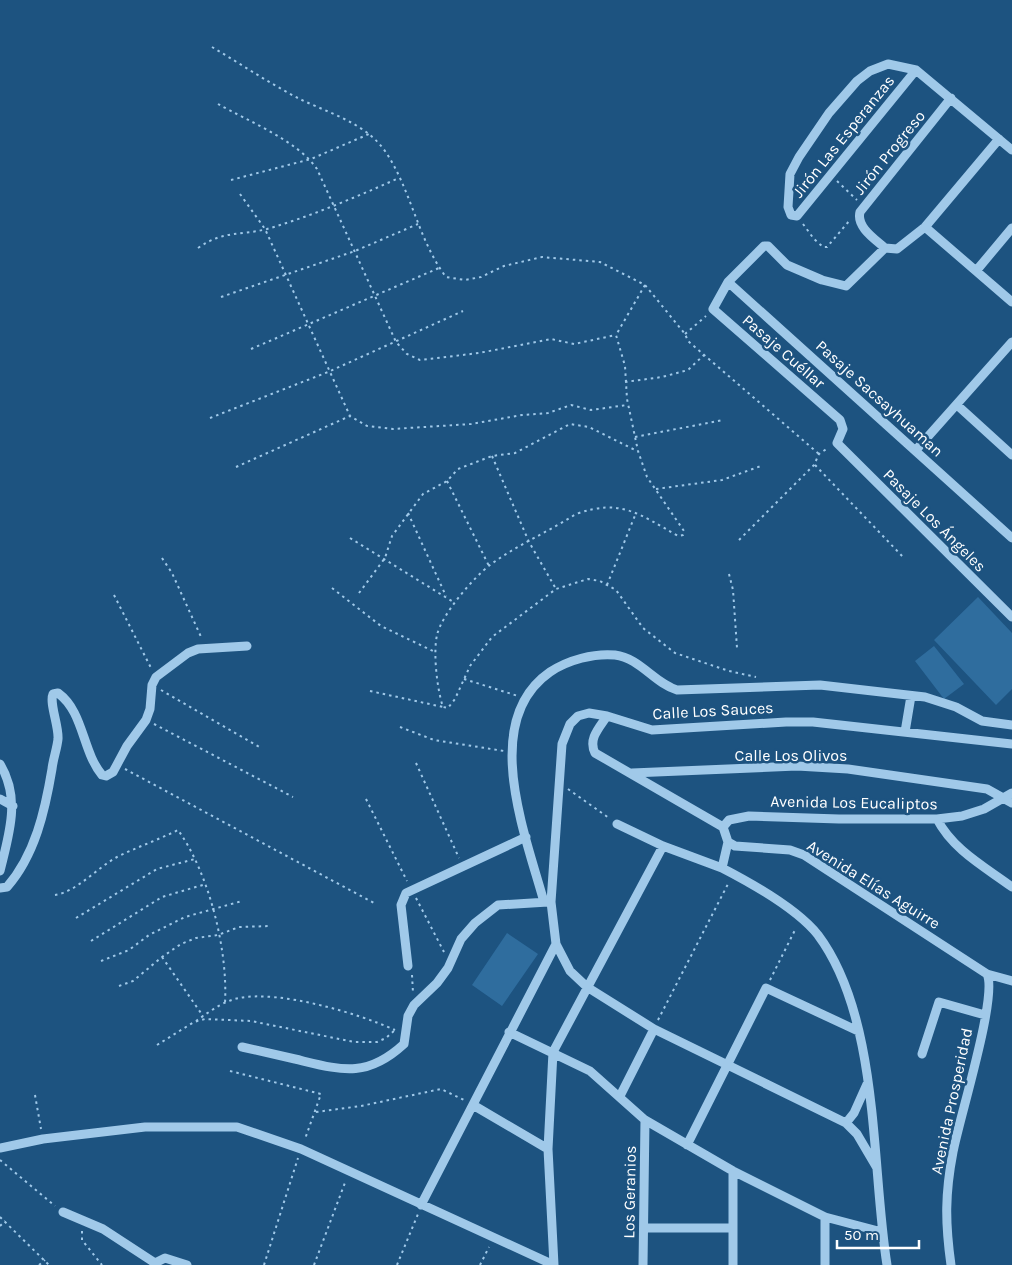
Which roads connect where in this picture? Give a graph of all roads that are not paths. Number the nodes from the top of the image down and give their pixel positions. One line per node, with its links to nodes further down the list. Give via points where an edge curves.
1 (916, 70): 1 (street, Jirón Las Esperanzas, via 888,64 870,71 829,113 790,174 788,207 794,216); 2 (street)
2 (951, 98): 3 (street); 7 (street, Jirón Progreso, via 858,218)
3 (999, 139): 4 (street); 5 (street)
4 (1012, 150)
5 (925, 227): 7 (street, via 897,249); 8 (street)
6 (1012, 228): 8 (street)
7 (885, 248): 9 (street, via 846,286 787,265 768,246 764,246)
8 (976, 271): 10 (street)
9 (728, 282): 13 (street, Pasaje Cuéllar, via 713,309 840,420 843,429); 14 (street, Pasaje Sacsayhuaman)
10 (1012, 302)
11 (1012, 342): 12 (street)
12 (956, 405): 14 (street); 15 (street)
13 (837, 443): 17 (street, Pasaje Los Ángeles)
14 (916, 450): 16 (street, Pasaje Sacsayhuaman)
15 (1012, 455)
16 (1012, 538)
17 (1012, 617)
18 (247, 646): 38 (street, via 206,648 188,654 154,681 146,720 126,746 113,772 106,776 90,760 71,706 58,693 53,694 58,738 42,816 28,856 15,877 6,887)
19 (911, 696): 21 (street, via 926,697 956,707 982,721); 22 (street); 32 (street, via 820,685 677,690 666,687 632,659 616,655 598,655 559,666 538,680 525,698 514,730 513,775 517,807)
20 (607, 716): 22 (street, Calle Los Sauces, via 652,730 786,722); 25 (street, via 593,738 592,746 601,758); 39 (street, Calle Los Sauces, via 578,716 570,724 562,744)
21 (1012, 725)
22 (905, 732): 23 (street, Calle Los Sauces)
23 (1012, 744)
24 (0, 764): 28 (street)
25 (632, 773): 26 (street, Calle Los Olivos, via 797,766 848,769 987,789); 31 (street)
26 (1010, 798): 29 (street, Avenida Los Eucaliptos, via 962,816)
27 (0, 799): 28 (street)
28 (13, 806): 36 (street)
29 (937, 819): 31 (street, Avenida Los Eucaliptos, via 749,816 729,820); 37 (street, via 956,845)
30 (617, 824): 34 (street)
31 (723, 827): 33 (street)
32 (526, 837): 39 (street); 41 (street, via 406,893 402,898)
33 (728, 842): 35 (street); 42 (street, Avenida Elías Aguirre, via 735,846 790,850 804,855)
34 (663, 846): 35 (street); 44 (street)
35 (722, 868): 47 (street, via 773,898 816,934 834,959 846,987)
36 (0, 871)
37 (1012, 887)
38 (0, 888)
39 (547, 902): 40 (street); 49 (street, via 498,905 475,923 461,939 437,983 414,1005 408,1016 404,1044 367,1066 340,1070)
40 (556, 944): 44 (street, via 570,971); 48 (street)
41 (408, 966)
42 (987, 974): 43 (street, Avenida Elías Aguirre); 45 (street, Avenida Prosperidad, via 990,986)
43 (1012, 981)
44 (587, 987): 46 (street); 50 (street)
45 (985, 1015): 51 (street, via 939,1002); 76 (street, Avenida Prosperidad, via 953,1150 946,1196 945,1224)
46 (654, 1029): 52 (street); 54 (street)
47 (858, 1031): 52 (street, via 766,988); 53 (street)
48 (509, 1032): 50 (street); 55 (street)
49 (242, 1047)
50 (554, 1052): 54 (street, via 590,1071); 60 (street)
51 (922, 1054)
52 (727, 1065): 57 (street); 58 (street)
53 (868, 1080): 57 (street, via 854,1114); 61 (street)
54 (620, 1096): 56 (street)
55 (472, 1105): 60 (street); 63 (street)
56 (645, 1120): 58 (street); 66 (street, Los Geranios)
57 (846, 1123): 61 (street)
58 (687, 1145): 62 (street)
59 (0, 1148): 63 (street, via 43,1139 145,1127 237,1127 301,1149)
60 (548, 1149): 71 (street)
61 (876, 1168): 68 (street)
62 (733, 1170): 65 (street); 67 (street)
63 (421, 1205): 71 (street)
64 (63, 1212): 69 (street, via 103,1229)
65 (825, 1217): 68 (street); 74 (street)
66 (644, 1228): 67 (street); 72 (street, Los Geranios)
67 (733, 1228): 73 (street)
68 (882, 1232): 75 (street)
69 (155, 1264): 70 (street, via 165,1258)
70 (187, 1265)
71 (554, 1265)
72 (643, 1265)
73 (733, 1265)
74 (825, 1265)
75 (888, 1265)
76 (951, 1265)

